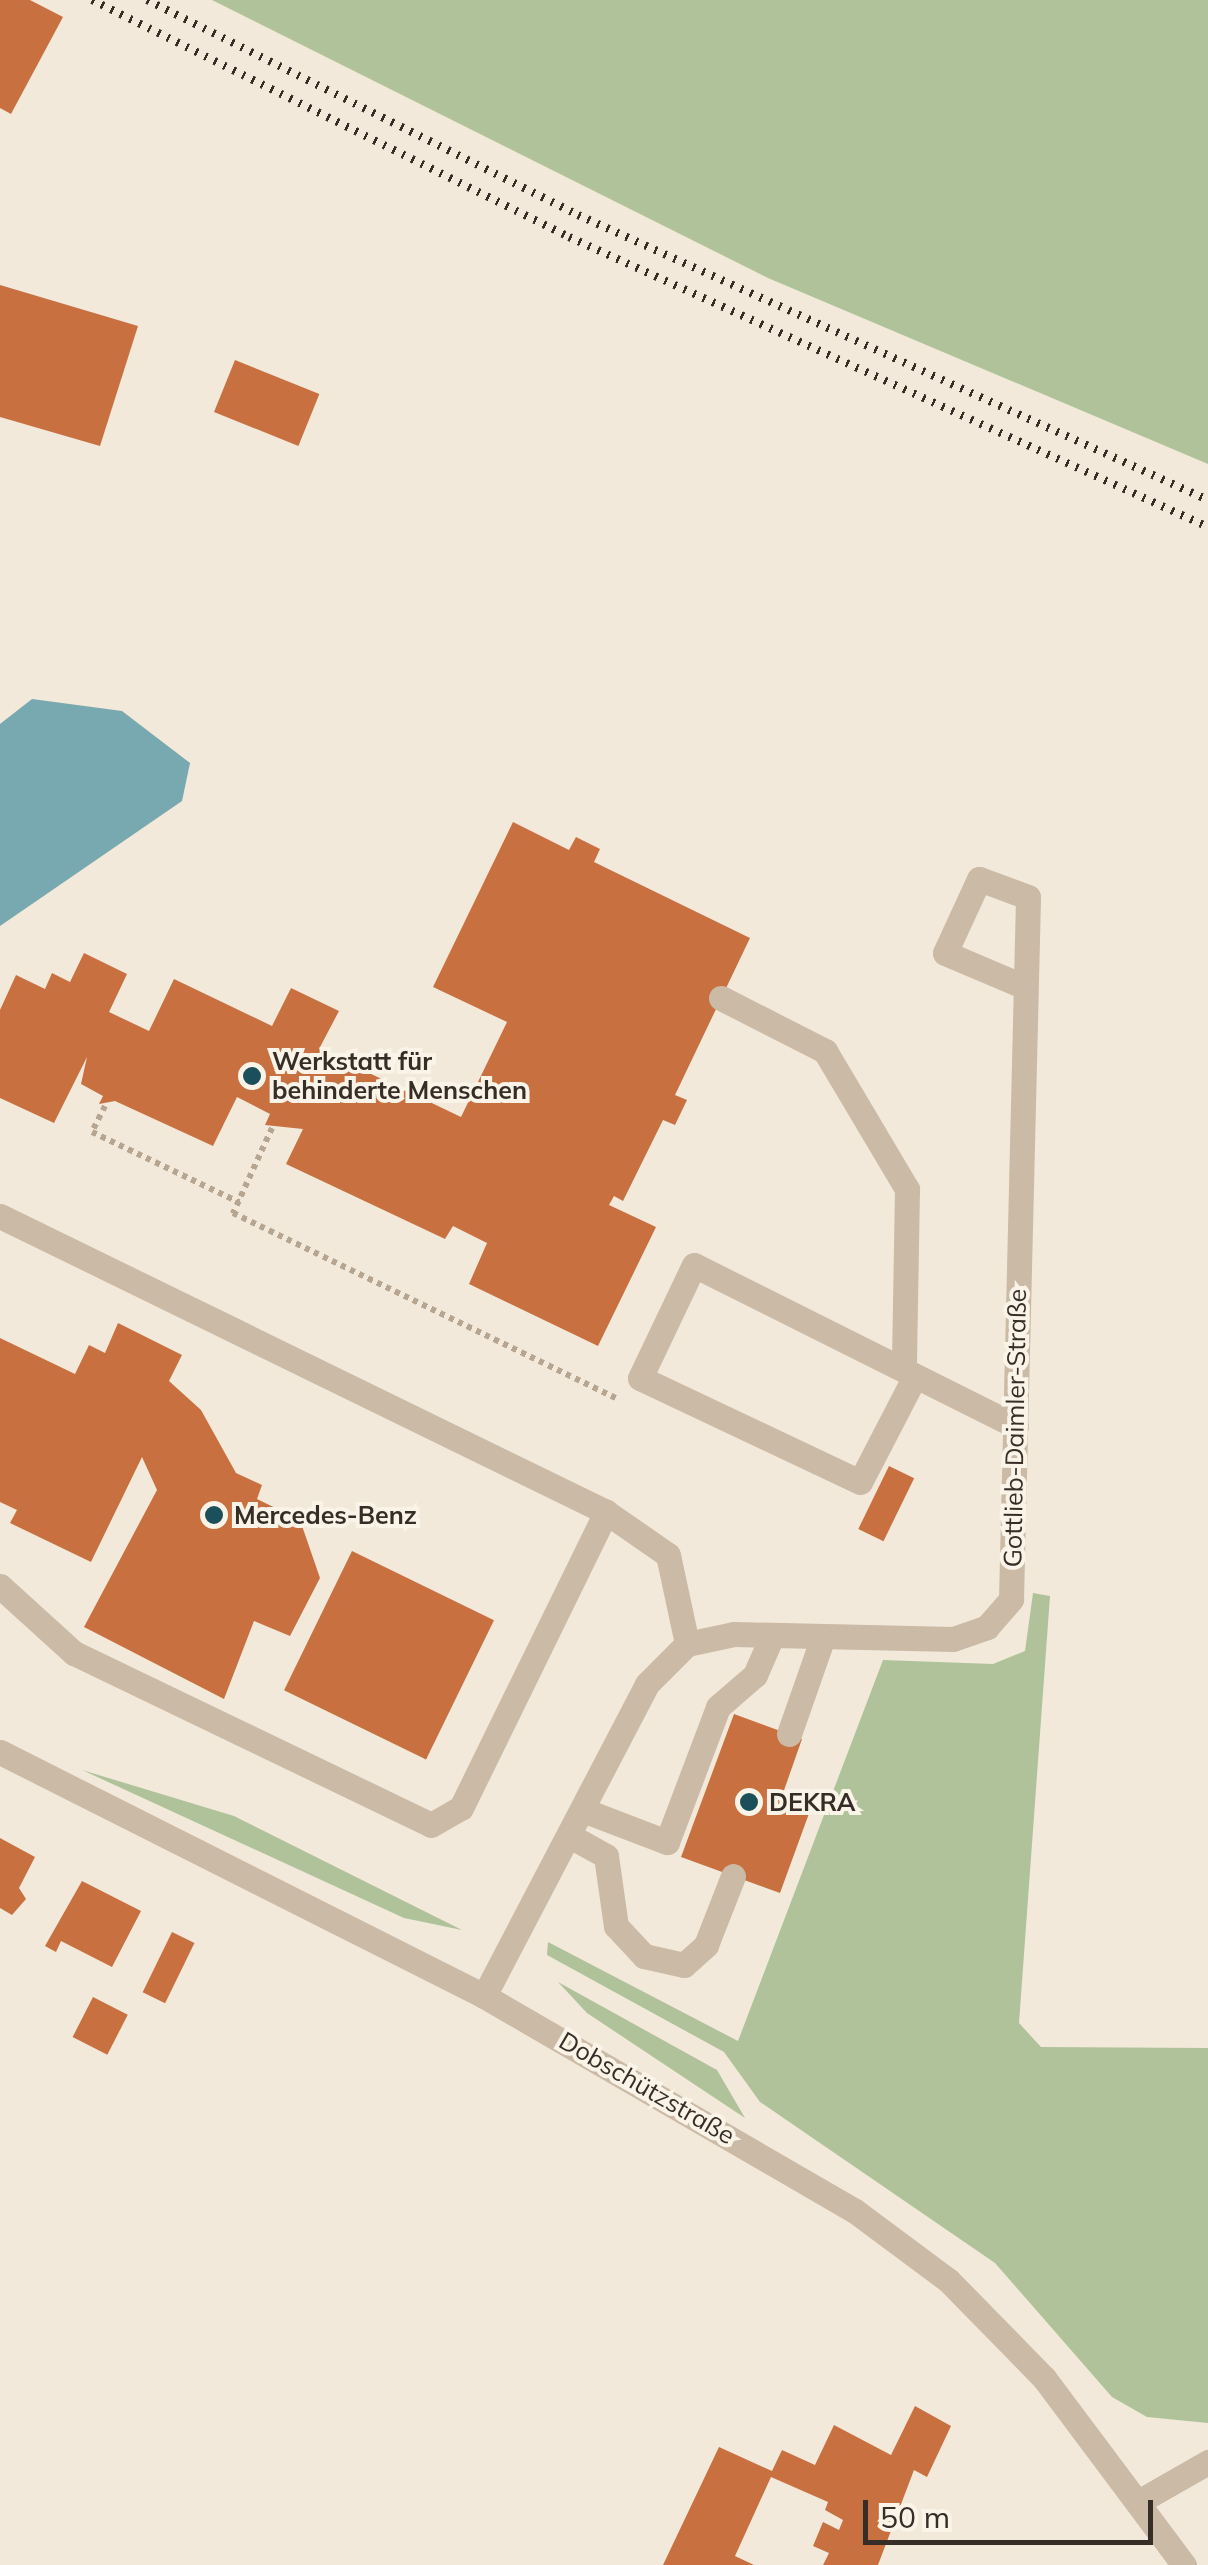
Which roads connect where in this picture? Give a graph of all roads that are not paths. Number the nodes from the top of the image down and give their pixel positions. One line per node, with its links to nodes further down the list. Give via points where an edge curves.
1 (1025, 988): 5 (street, Gottlieb-Daimler-Straße)
2 (721, 998): 4 (street, via 825,1051 907,1188)
3 (0, 1216): 6 (street)
4 (909, 1372): 4 (street, via 860,1482 640,1378 694,1264); 5 (street)
5 (1016, 1426): 9 (street, Gottlieb-Daimler-Straße, via 1011,1599 987,1627 954,1639)
6 (606, 1512): 7 (street, via 461,1808 432,1825 74,1653); 10 (street, via 668,1555)
7 (0, 1586)
8 (772, 1636): 9 (street, Gottlieb-Daimler-Straße); 10 (street, Gottlieb-Daimler-Straße); 13 (street, via 755,1675 718,1708 667,1842)
9 (823, 1637): 11 (street)
10 (687, 1644): 13 (street, via 647,1684)
11 (789, 1734)
12 (0, 1752): 16 (street, Dobschützstraße)
13 (583, 1810): 14 (street)
14 (570, 1836): 15 (street, via 606,1856 616,1926 644,1956 684,1964 706,1945); 16 (street)
15 (734, 1876)
16 (484, 1996): 18 (street, Dobschützstraße, via 904,2245 1044,2378)
17 (1208, 2462): 18 (street)
18 (1138, 2502): 19 (street, Dobschützstraße)
19 (1184, 2565)

